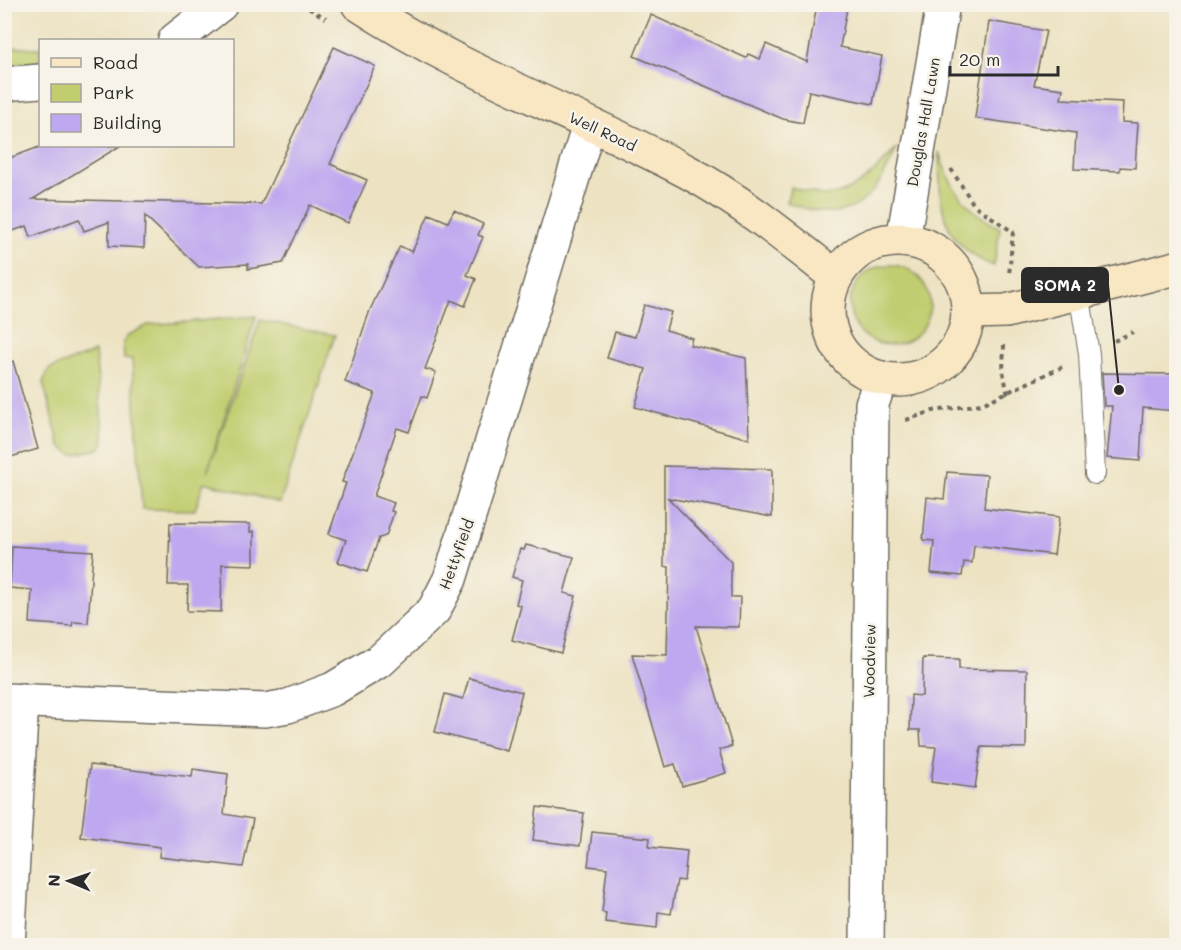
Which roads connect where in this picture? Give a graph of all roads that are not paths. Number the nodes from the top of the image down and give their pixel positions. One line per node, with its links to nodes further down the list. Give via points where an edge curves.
1 (221, 4): 4 (street)
2 (943, 4): 8 (street, Douglas Hall Lawn)
3 (345, 13): 7 (main road, Well Road, via 433,47)
4 (176, 39)
5 (39, 81): 6 (street)
6 (4, 84)
7 (590, 125): 10 (main road, Well Road, via 699,179 760,217); 15 (street, Hettyfield, via 450,579 434,610 414,631 381,660 333,689 276,708)
8 (903, 240): 10 (main road, via 882,241 864,249 848,261); 12 (main road, via 924,244 950,263 966,291)
9 (1176, 268): 11 (main road)
10 (836, 278): 13 (main road, via 829,297 834,339 862,370)
11 (1079, 292): 12 (main road, via 1006,311); 14 (lane, via 1089,354)
12 (968, 312): 13 (main road, via 955,351 940,366 922,376 902,380)
13 (881, 378): 17 (street, Woodview, via 872,404)
14 (1095, 474)
15 (13, 700): 16 (street)
16 (8, 945)
17 (867, 945)

